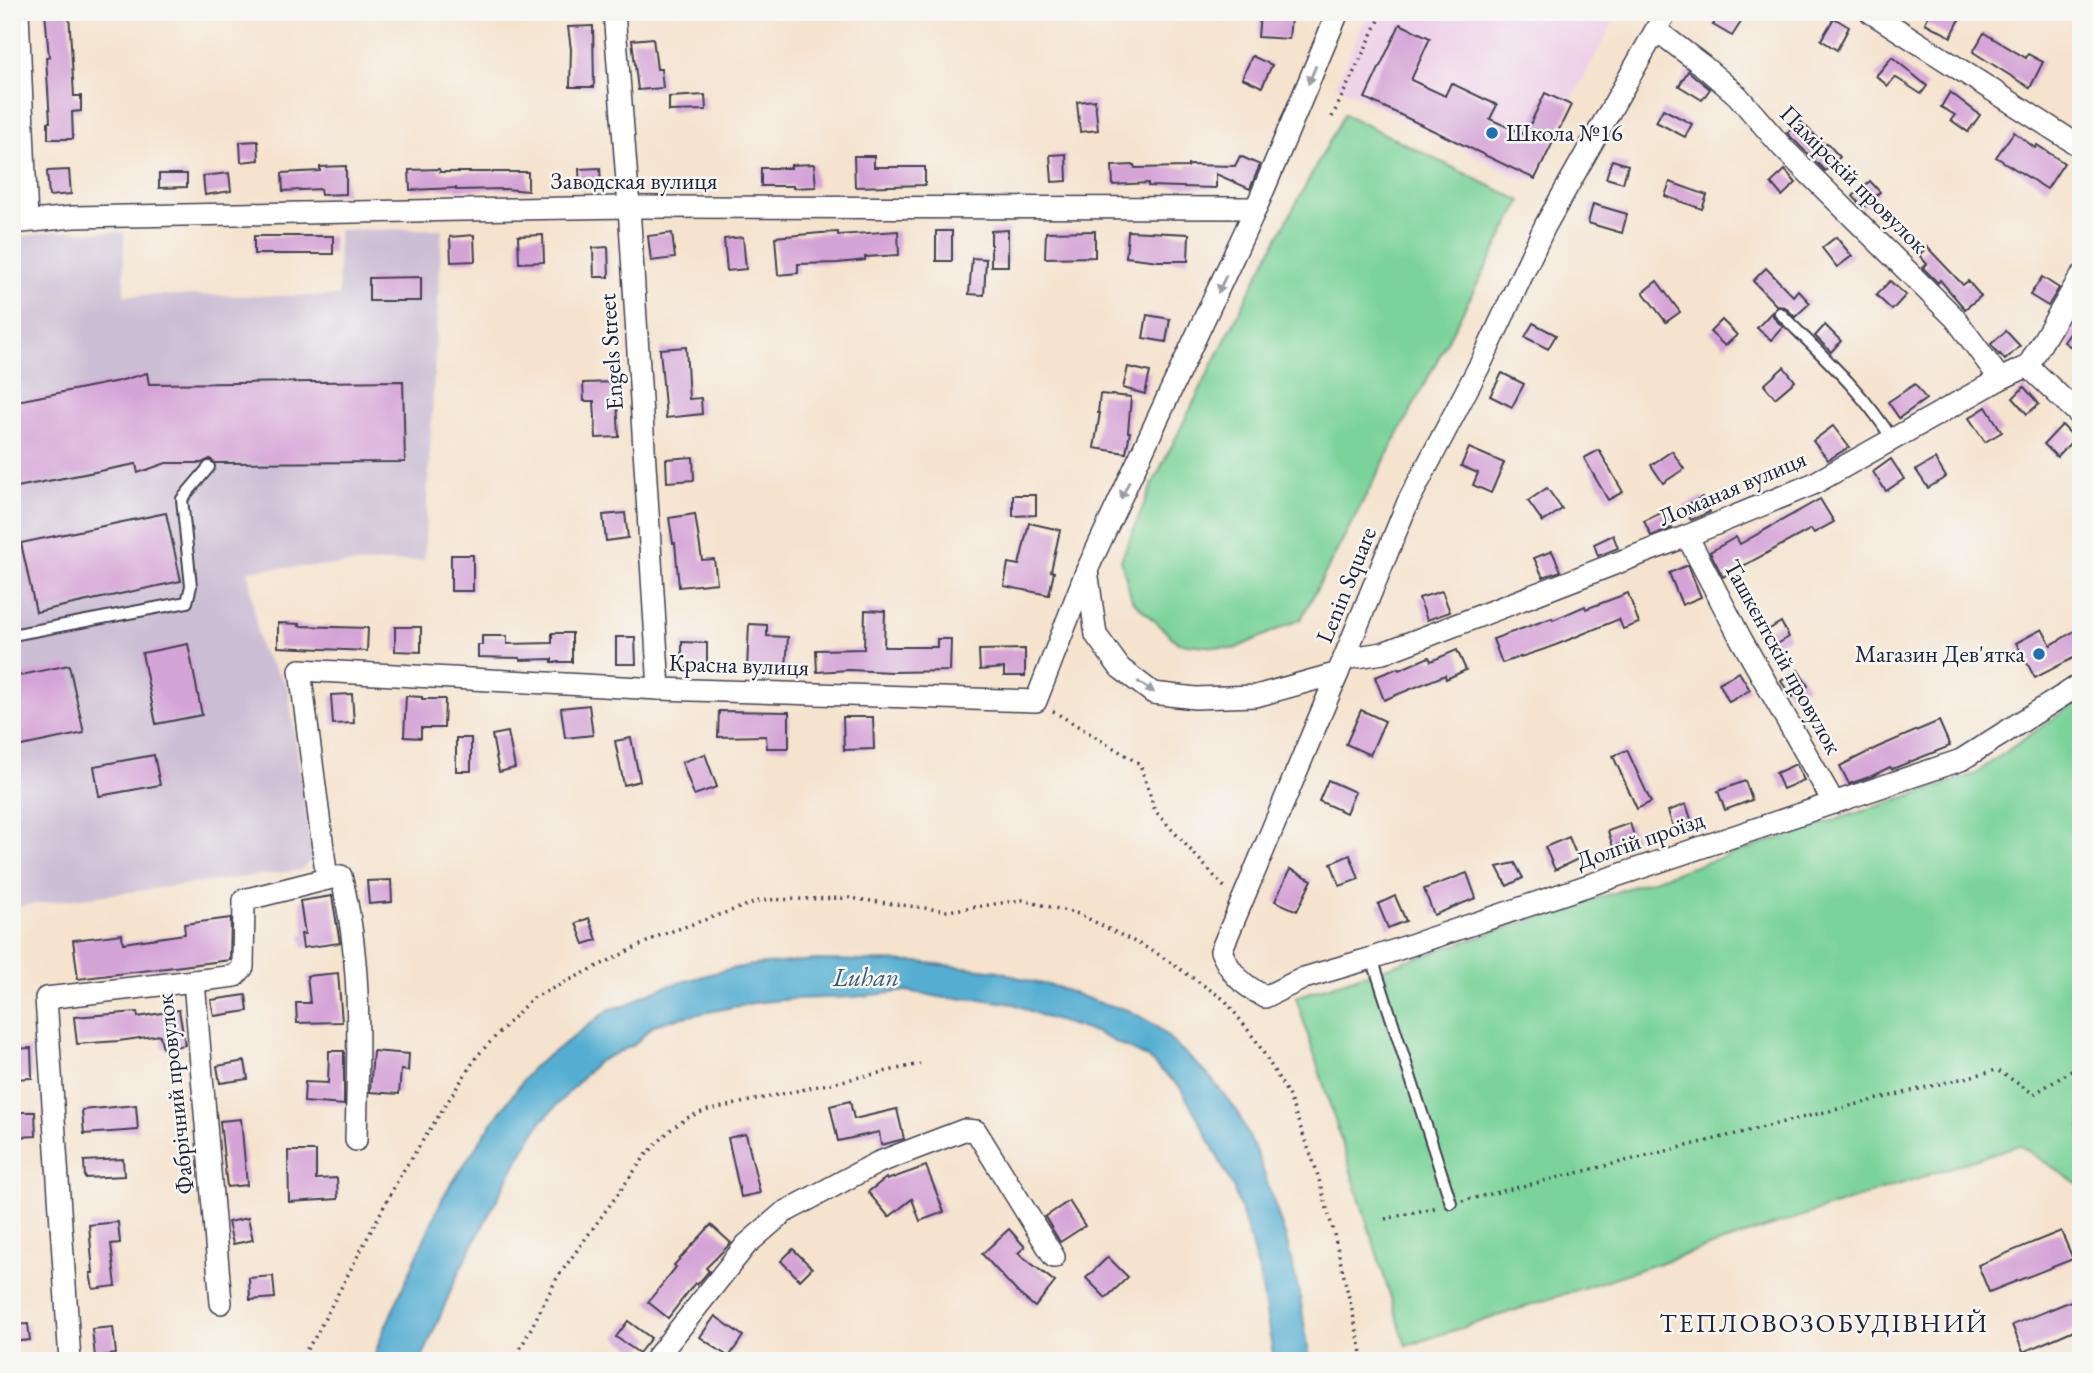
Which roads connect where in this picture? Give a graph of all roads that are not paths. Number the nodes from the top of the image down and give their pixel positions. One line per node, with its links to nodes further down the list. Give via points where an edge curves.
1 (18, 12): 9 (street)
2 (614, 12): 7 (street, Engels Street)
3 (1338, 12): 8 (street, one-way to 8)
4 (1870, 12): 6 (street)
5 (1661, 21): 13 (street, Памірскій провулок, via 1955,318); 20 (street, Lenin Square, via 1545,226 1482,361 1408,502)
6 (2081, 147)
7 (629, 207): 8 (street, Заводская вулиця); 9 (street, Заводская вулиця, via 87,216); 22 (street, Engels Street)
8 (1256, 208): 18 (street, one-way to 18)
9 (20, 222)
10 (2081, 276): 12 (street)
11 (1780, 313): 15 (lane, via 1858,393)
12 (2028, 366): 13 (street, Ломаная вулиця); 14 (street)
13 (2000, 379): 15 (street, Ломаная вулиця)
14 (2081, 416)
15 (1892, 439): 17 (street, Ломаная вулиця, via 1813,484)
16 (209, 467): 19 (lane, via 182,499 191,586 187,602)
17 (1687, 536): 20 (street, Ломаная вулиця); 23 (street, Ташкєнтскій провулок)
18 (1087, 570): 20 (street, Lenin Square, one-way to 20, via 1096,635 1119,668 1153,693 1195,698 1256,695); 22 (street, Красна вулиця, via 1036,701)
19 (12, 635)
20 (1341, 666): 25 (street, Долгій проїзд, via 1221,951 1242,984 1265,997 1304,978)
21 (2081, 684): 23 (street, Долгій проїзд, via 1961,760)
22 (659, 689): 24 (street, Красна вулиця, via 300,670)
23 (1833, 803): 25 (street, Долгій проїзд)
24 (327, 878): 26 (street, via 244,900 243,967 234,976); 27 (street, via 341,876 357,976)
25 (1372, 958): 28 (lane)
26 (194, 981): 30 (street, Фабрічний провулок); 31 (street, Фабрічний провулок, via 46,998)
27 (356, 1140)
28 (1451, 1203)
29 (1055, 1257): 32 (street, via 976,1131 964,1130 877,1163 783,1213 746,1245)
30 (221, 1303)
31 (70, 1361)
32 (654, 1361)

